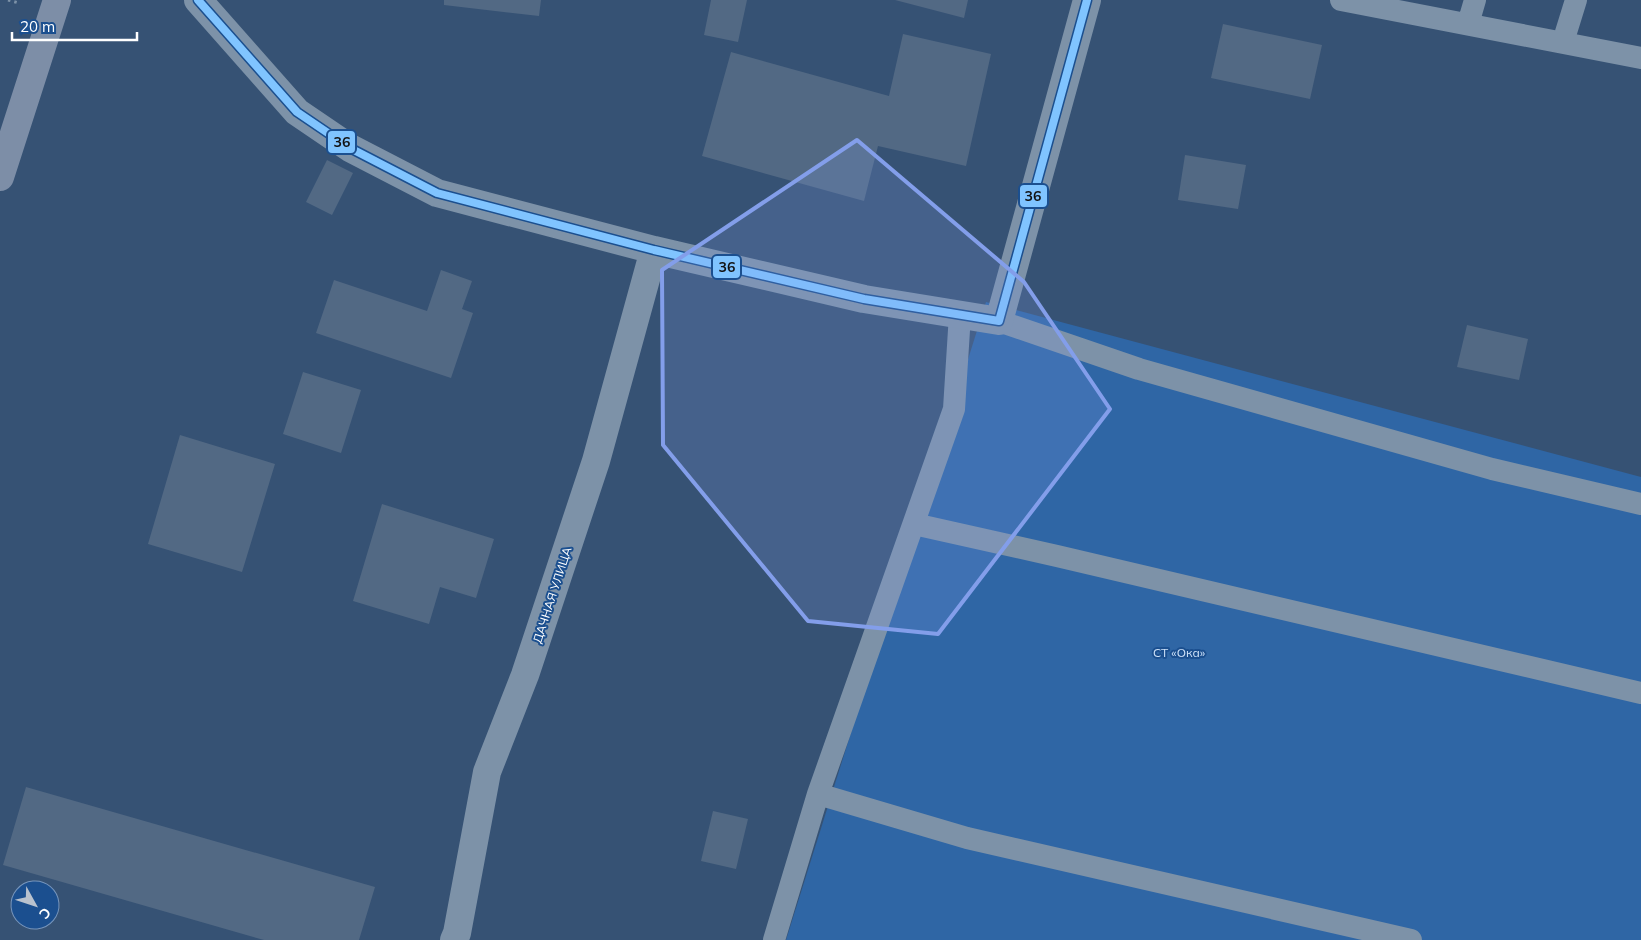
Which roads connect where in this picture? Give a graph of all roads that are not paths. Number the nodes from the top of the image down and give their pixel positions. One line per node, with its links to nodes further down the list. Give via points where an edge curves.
1 (57, 0): 10 (main road)
2 (198, 0): 11 (street, via 297,112 350,148 437,192)
3 (1087, 0): 13 (street)
4 (1341, 0): 7 (lane)
5 (1475, 0): 7 (lane)
6 (1576, 0): 8 (lane)
7 (1468, 24): 8 (lane)
8 (1563, 42): 9 (lane)
9 (1641, 58)
10 (0, 177)
11 (654, 250): 12 (street, via 864,299); 18 (street, ДАЧНАЯ УЛИЦА, via 596,461 525,675 487,772)
12 (960, 314): 13 (street); 15 (lane, via 954,409)
13 (999, 320): 14 (lane, via 1158,375 1492,469)
14 (1641, 504)
15 (914, 524): 16 (lane); 17 (lane)
16 (1641, 693)
17 (818, 794): 19 (lane); 20 (lane, via 967,838)
18 (454, 940)
19 (774, 940)
20 (1412, 940)

